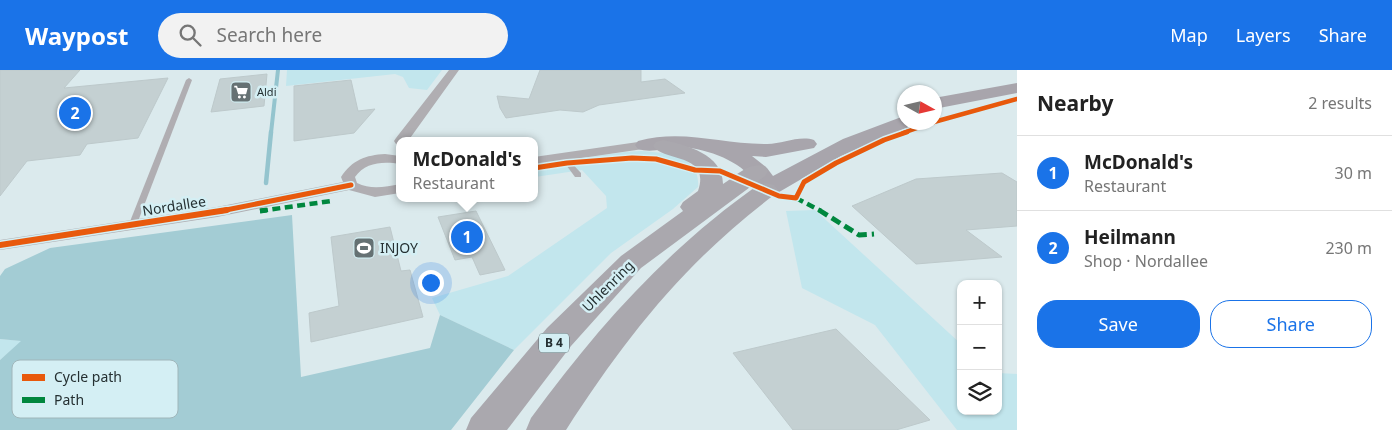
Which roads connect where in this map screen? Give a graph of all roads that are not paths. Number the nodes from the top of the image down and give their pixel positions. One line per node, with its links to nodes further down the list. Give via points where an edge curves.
1 (454, 70): 9 (street)
2 (189, 80): 20 (lane)
3 (1017, 88): 4 (main road)
4 (956, 100): 5 (main road); 6 (main road)
5 (942, 103)
6 (942, 107)
7 (897, 111): 10 (main road, B 4)
8 (897, 125): 17 (main road, B 4, via 796,171)
9 (404, 137)
10 (807, 144): 11 (main road, via 766,151); 17 (main road, B 4)
11 (708, 145): 12 (main road, via 679,141); 17 (main road, via 736,156)
12 (654, 146): 13 (street); 17 (main road, via 704,154); 22 (highway, via 690,156 706,165 712,185 708,194 662,230)
13 (563, 157): 15 (street); 16 (lane)
14 (395, 159): 18 (street, via 369,161 355,168 348,177)
15 (538, 160)
16 (578, 175)
17 (762, 181): 22 (highway, Uhlenring / B 4, via 694,215); 24 (highway, B 4, via 649,294 613,336)
18 (351, 185): 19 (street, via 372,192); 20 (street, Nordallee, via 216,212)
19 (396, 189)
20 (133, 224): 21 (street, Nordallee)
21 (2, 246)
22 (631, 262): 23 (highway, Uhlenring / B 4, via 559,337)
23 (486, 430)
24 (545, 430)

